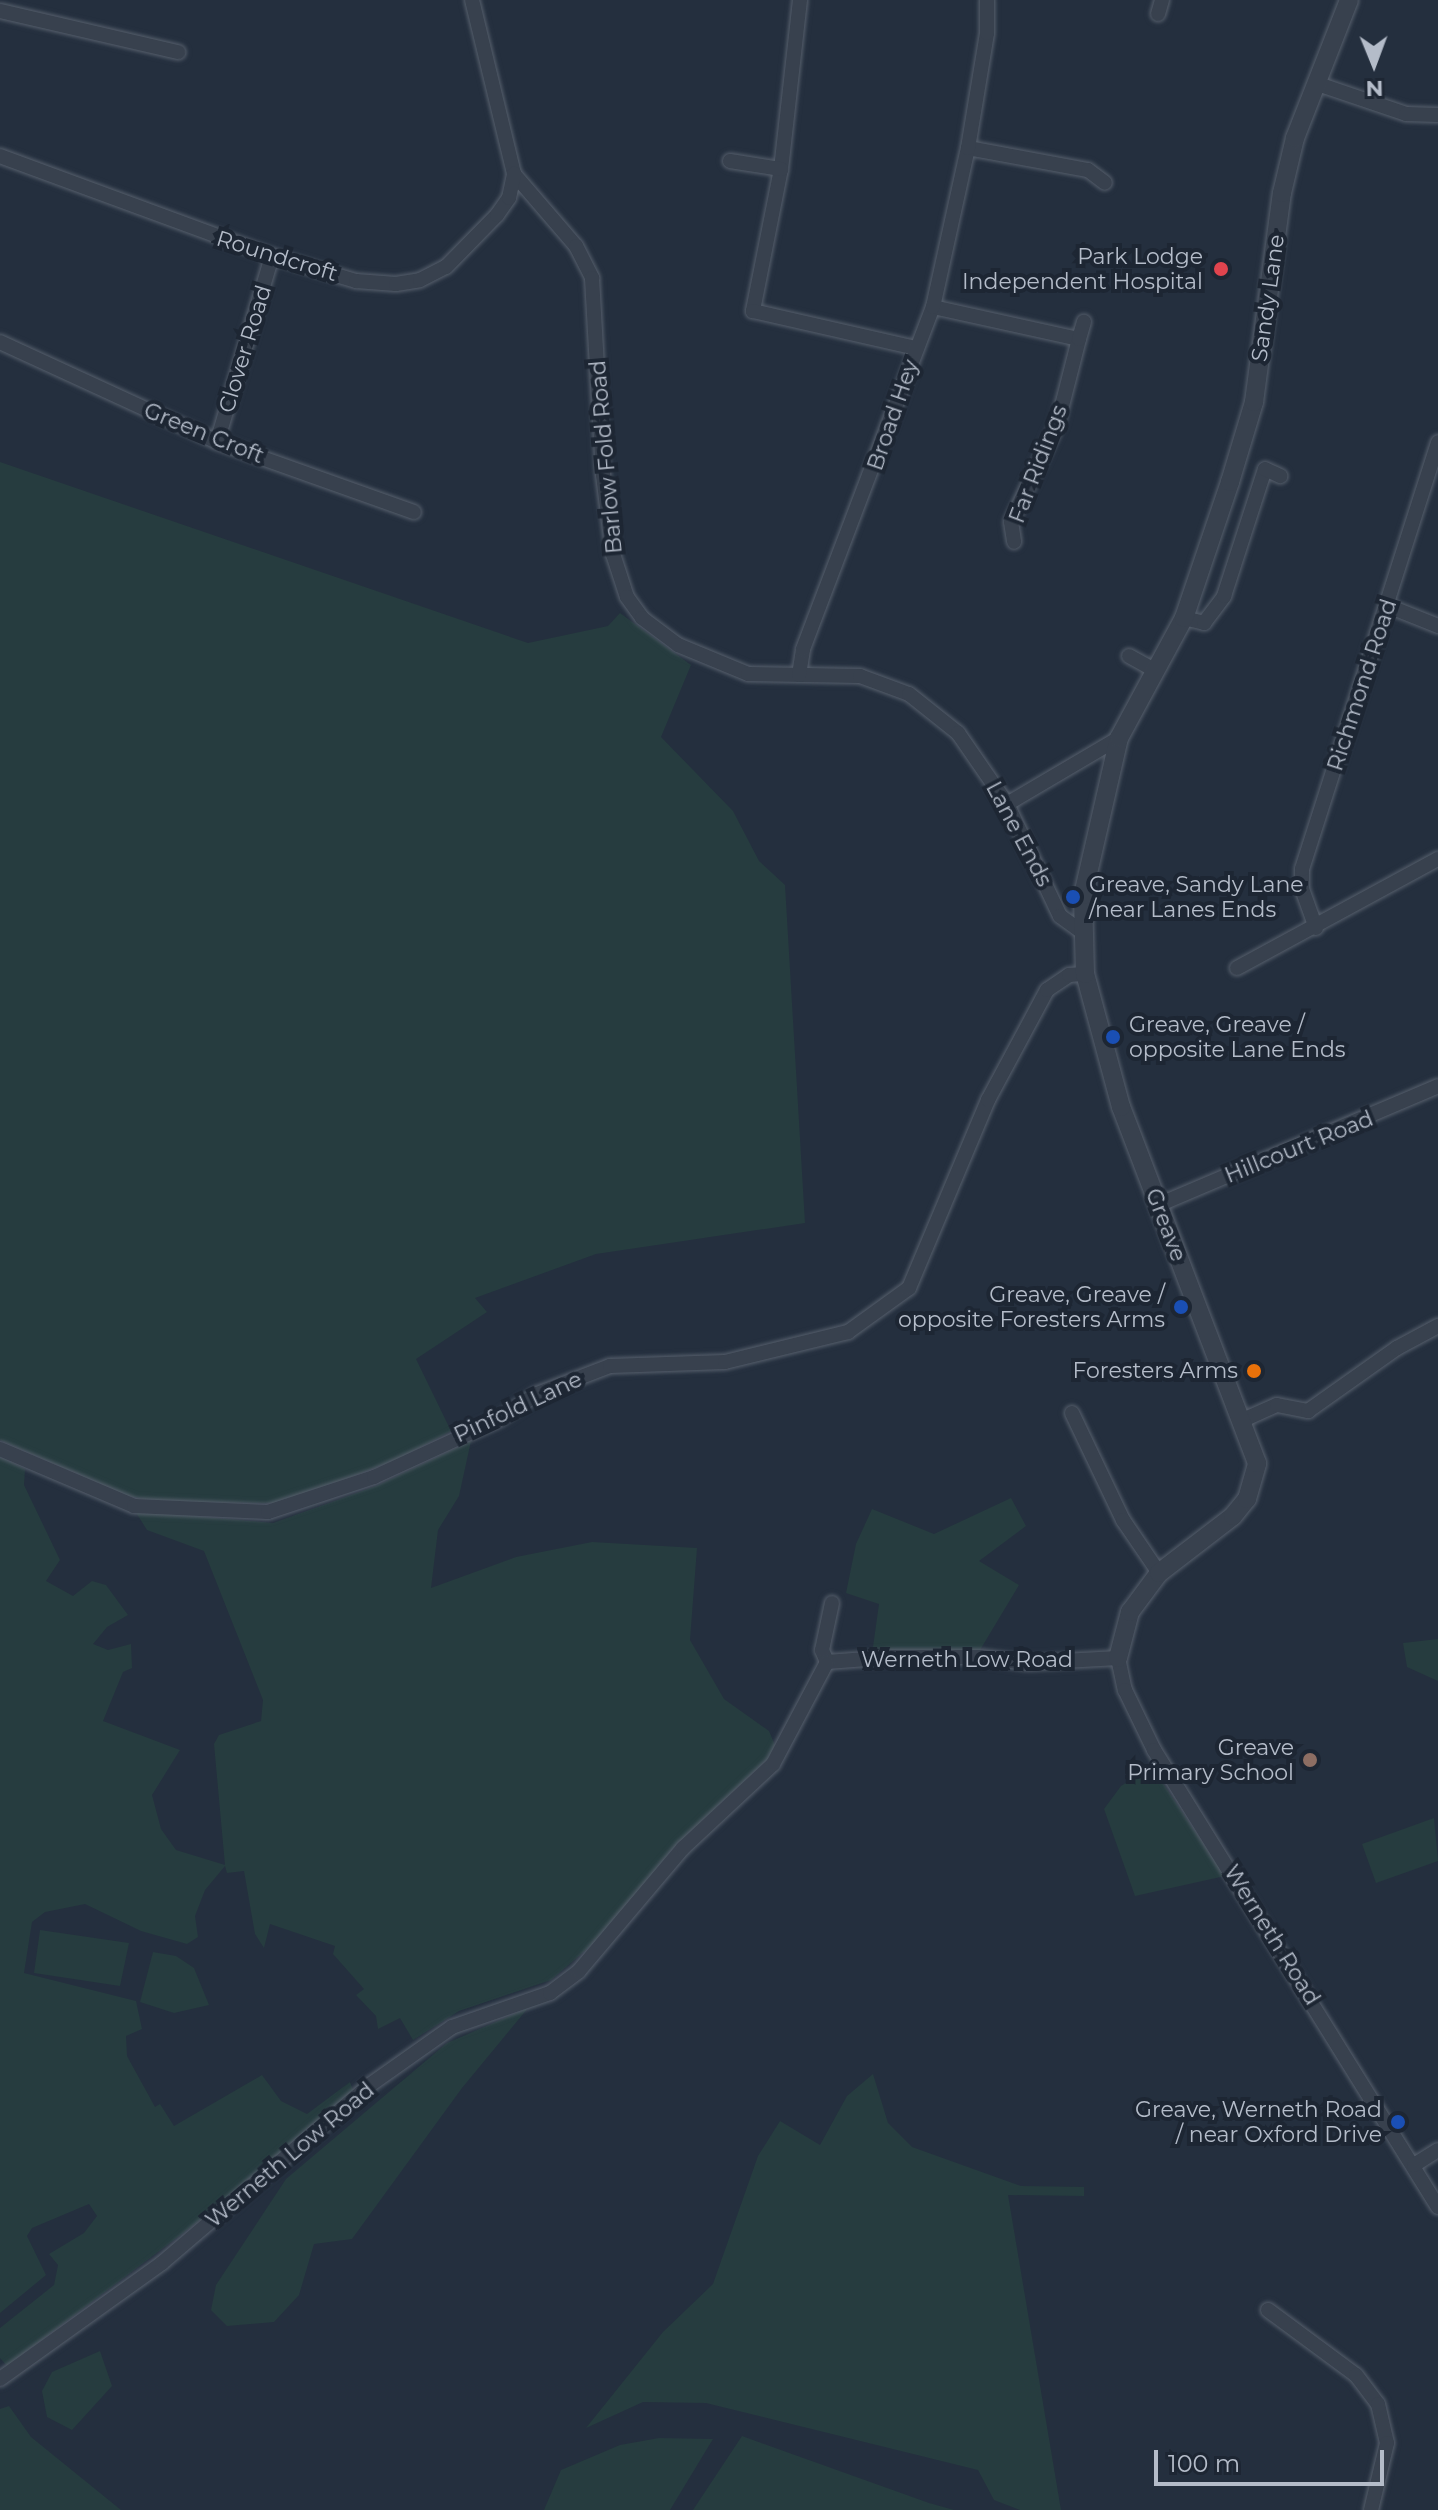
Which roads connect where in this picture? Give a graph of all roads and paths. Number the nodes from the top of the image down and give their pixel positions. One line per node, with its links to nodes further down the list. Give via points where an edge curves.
1 (472, 0): 13 (street)
2 (800, 0): 12 (street)
3 (987, 0): 9 (street, Broad Hey)
4 (1349, 0): 7 (street, Sandy Lane)
5 (0, 11): 6 (street)
6 (178, 52)
7 (1315, 83): 8 (street, via 1406,114); 26 (street, Sandy Lane, via 1282,193 1254,402)
8 (1438, 115)
9 (968, 148): 14 (street, via 1088,170); 16 (street, Broad Hey)
10 (0, 156): 15 (street, Roundcroft)
11 (730, 161): 12 (street)
12 (781, 169): 20 (street, via 753,311)
13 (514, 174): 15 (street, Roundcroft, via 509,198 480,235 446,267 420,280 356,281); 33 (street, Barlow Fold Road, via 576,246 592,278 598,324 597,397 613,554 627,597 642,618 678,645 712,661 748,674)
14 (1105, 183)
15 (272, 256): 21 (street, Clover Road)
16 (933, 307): 18 (street); 20 (street, Broad Hey)
17 (1084, 322): 18 (street, Far Ridings)
18 (1079, 339): 25 (street, Far Ridings, via 1057,425 1011,522)
19 (0, 342): 21 (street, Green Croft)
20 (916, 348): 33 (street, Broad Hey, via 803,649)
21 (217, 442): 24 (street, Green Croft)
22 (1438, 442): 28 (street, Richmond Road)
23 (1280, 476): 27 (street, via 1265,469 1224,596)
24 (414, 512)
25 (1014, 542)
26 (1191, 599): 27 (street); 29 (street, Sandy Lane)
27 (1215, 606): 29 (street, via 1204,623)
28 (1388, 606): 30 (street); 38 (street, Richmond Road, via 1302,869 1302,889)
29 (1184, 618): 32 (street, Sandy Lane)
30 (1438, 626)
31 (1129, 656): 32 (street)
32 (1154, 670): 35 (street, Sandy Lane)
33 (799, 675): 34 (street, Barlow Fold Road, via 860,676 909,694)
34 (958, 733): 36 (street, Lane Ends)
35 (1119, 738): 36 (street); 39 (street, Sandy Lane, via 1087,869)
36 (1007, 804): 39 (street, Lane Ends, via 1060,916)
37 (1438, 859): 38 (street)
38 (1316, 928): 40 (street)
39 (1081, 931): 41 (street, Sandy Lane)
40 (1237, 968)
41 (1085, 974): 43 (street, Greave, via 1121,1107); 47 (street, Pinfold Lane, via 1069,975 1047,990 988,1100 909,1288 848,1332 725,1362 610,1366 537,1394 498,1420 374,1477 268,1512 134,1506)
42 (1438, 1086): 43 (street, Hillcourt Road)
43 (1158, 1205): 46 (street, Greave)
44 (1438, 1326): 46 (street, via 1397,1348 1308,1411 1277,1405)
45 (1072, 1413): 48 (street, via 1123,1520)
46 (1243, 1420): 48 (street, Greave, via 1257,1463 1247,1499 1212,1537)
47 (0, 1449)
48 (1159, 1573): 50 (street, Greave, via 1130,1612)
49 (832, 1603): 51 (street, via 822,1650)
50 (1118, 1658): 51 (street, Werneth Low Road, via 1028,1663 893,1657); 53 (street, Werneth Road, via 1125,1690 1154,1750)
51 (827, 1662): 56 (street, Werneth Low Road, via 780,1756 683,1848 579,1971 550,1993 452,2027 367,2087 162,2263)
52 (1438, 2150): 53 (street)
53 (1414, 2165): 54 (street, Werneth Road)
54 (1438, 2207)
55 (1268, 2310): 57 (street, via 1356,2375 1378,2404 1387,2443)
56 (0, 2379)
57 (1371, 2510)

